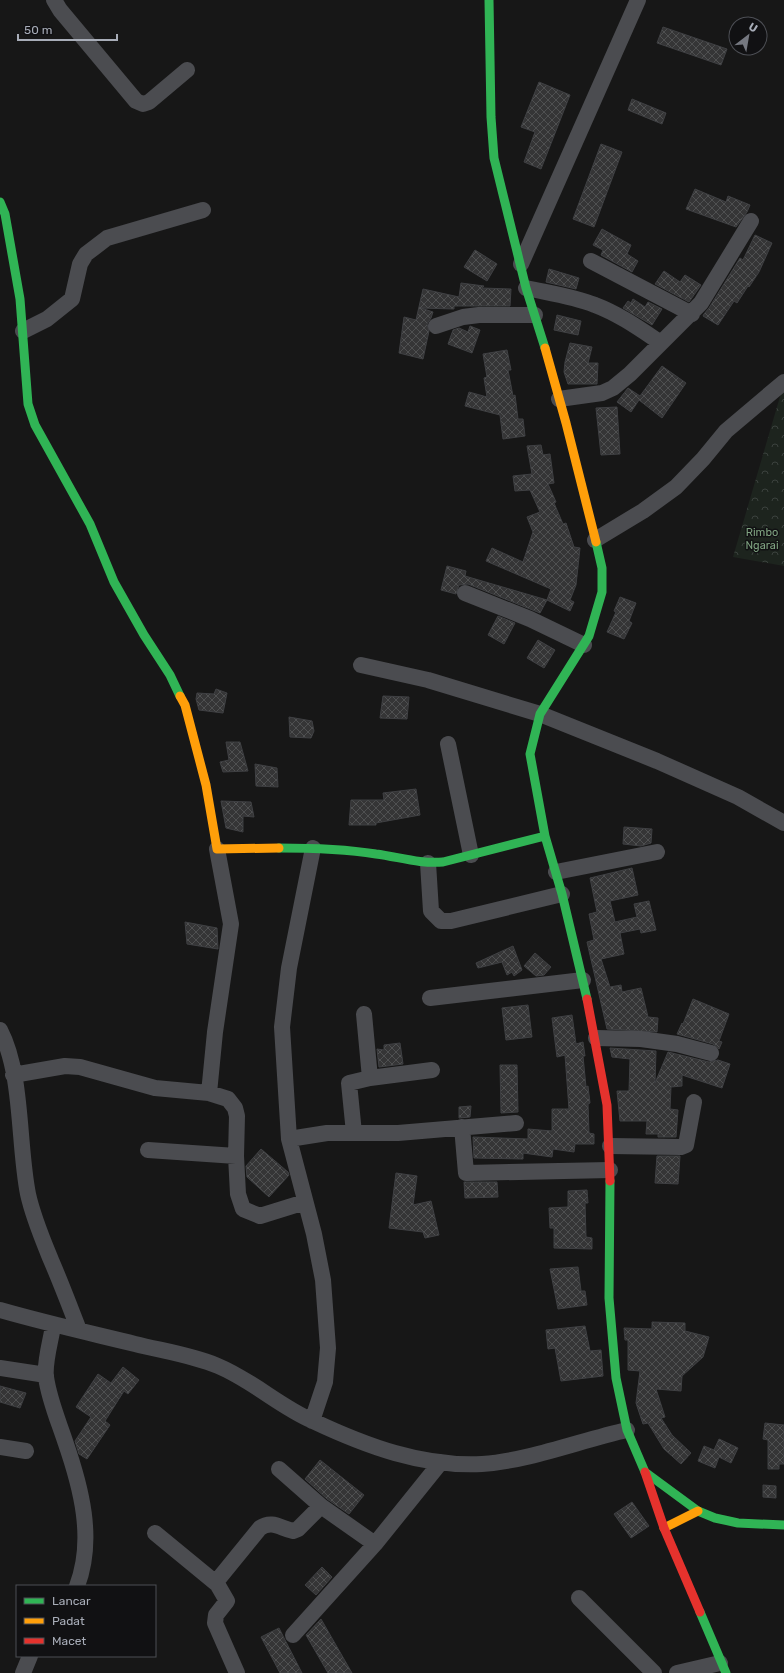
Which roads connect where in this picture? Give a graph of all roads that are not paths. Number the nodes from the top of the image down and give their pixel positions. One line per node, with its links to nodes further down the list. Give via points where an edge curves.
1 (54, 0): 4 (street, via 136,101 143,104 149,102)
2 (489, 0): 9 (street, via 490,102 494,158)
3 (638, 0): 9 (street)
4 (187, 70)
5 (0, 202): 14 (street, via 14,257)
6 (203, 210): 14 (street, via 107,238 86,254 80,264 72,299 47,319)
7 (751, 221): 11 (street, via 709,292)
8 (591, 261): 11 (street)
9 (521, 264): 10 (street)
10 (526, 288): 12 (street); 15 (street, via 567,296 595,305 634,324)
11 (692, 314): 15 (street)
12 (535, 315): 13 (street, via 479,315 462,317); 17 (street)
13 (436, 326)
14 (23, 330): 27 (street, via 28,404 36,426 90,524 114,582 170,675 185,705 206,785)
15 (661, 343): 17 (street, via 613,388 592,395)
16 (784, 382): 18 (street, via 726,430 699,464 676,487)
17 (559, 399): 18 (street)
18 (596, 540): 20 (street, via 602,568 602,592 596,616)
19 (465, 593): 20 (street, via 530,619)
20 (584, 645): 22 (street)
21 (361, 665): 22 (street, via 428,680)
22 (540, 714): 24 (street, via 738,797); 25 (street, via 530,754)
23 (448, 744): 29 (street)
24 (784, 823)
25 (545, 836): 29 (street); 31 (street)
26 (313, 848): 27 (street); 30 (street, via 378,854); 47 (street, via 289,968 282,1027)
27 (217, 849): 42 (street, via 231,924 214,1032)
28 (657, 852): 31 (street)
29 (472, 855): 30 (street)
30 (428, 863): 32 (street, via 431,911 441,921 451,921)
31 (556, 872): 32 (street)
32 (562, 894): 33 (street)
33 (583, 980): 34 (street); 37 (street)
34 (430, 998)
35 (364, 1014): 41 (street)
36 (0, 1030): 40 (street, via 5,1039)
37 (596, 1038): 38 (street, via 641,1039 677,1044); 48 (street, via 607,1105)
38 (711, 1053)
39 (432, 1070): 41 (street)
40 (14, 1075): 42 (street, via 65,1066 80,1067 155,1088); 55 (street, via 28,1196 36,1224)
41 (370, 1078): 46 (street, via 349,1083)
42 (209, 1093): 50 (street, via 228,1099 234,1108 237,1116)
43 (694, 1102): 48 (street, via 686,1145)
44 (516, 1123): 45 (street)
45 (462, 1128): 46 (street); 51 (street, via 466,1173)
46 (354, 1133): 47 (street, via 327,1133)
47 (289, 1139): 52 (street)
48 (610, 1146): 51 (street)
49 (148, 1150): 50 (street)
50 (236, 1156): 52 (street, via 238,1194 244,1209 260,1216)
51 (610, 1170): 59 (street, via 609,1298 616,1378)
52 (305, 1202): 58 (street, via 323,1280 328,1348 325,1382)
53 (0, 1310): 54 (street)
54 (53, 1326): 55 (street); 57 (street)
55 (79, 1330): 58 (street, via 188,1355 219,1366 250,1382)
56 (0, 1368): 57 (street)
57 (46, 1375): 72 (street, via 51,1400 75,1473 84,1514 87,1538 82,1572)
58 (312, 1421): 62 (street, via 374,1448 407,1457)
59 (627, 1430): 62 (street, via 516,1459 482,1464); 64 (street)
60 (0, 1447): 61 (street)
61 (26, 1451)
62 (441, 1462): 70 (street)
63 (279, 1469): 65 (street)
64 (645, 1472): 66 (street); 68 (street)
65 (321, 1506): 70 (street); 71 (street, via 293,1531 274,1524 266,1524 260,1528)
66 (698, 1511): 67 (street, via 738,1523); 68 (street)
67 (784, 1525)
68 (664, 1528): 76 (street)
69 (155, 1533): 71 (street)
70 (375, 1544): 74 (street)
71 (216, 1584): 78 (street, via 227,1601 216,1615 215,1623)
72 (76, 1585)
73 (579, 1598): 79 (street)
74 (293, 1635)
75 (30, 1657): 77 (street)
76 (723, 1668): 80 (street)
77 (23, 1673)
78 (237, 1673)
79 (654, 1673)
80 (677, 1673)

